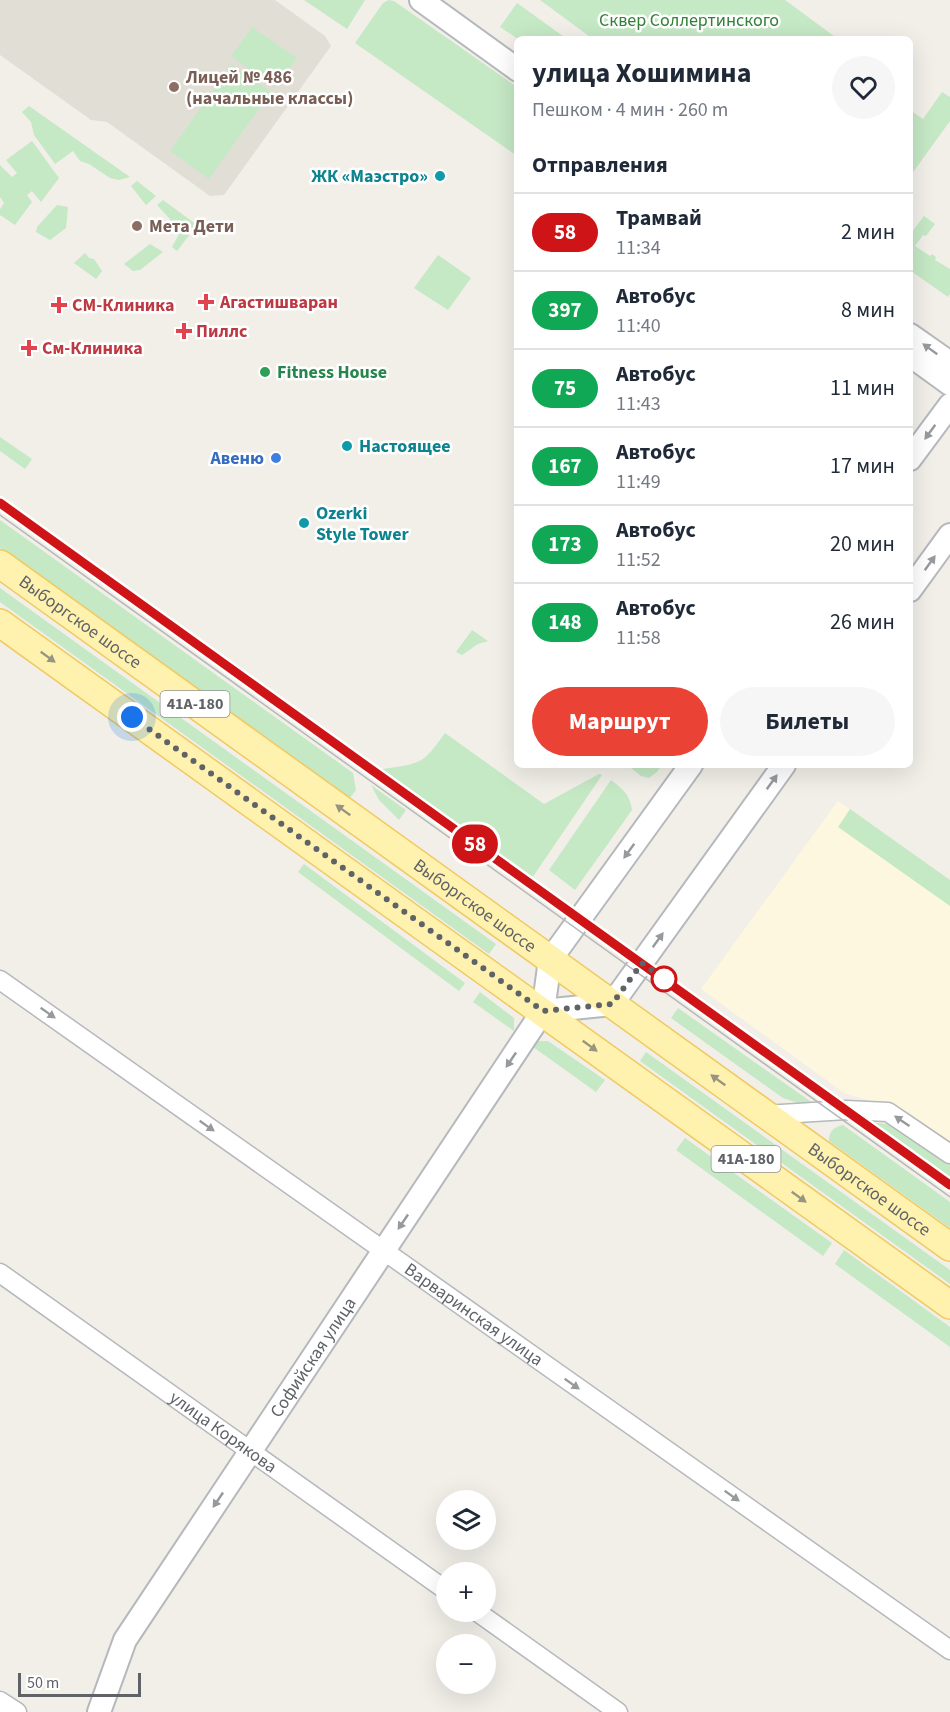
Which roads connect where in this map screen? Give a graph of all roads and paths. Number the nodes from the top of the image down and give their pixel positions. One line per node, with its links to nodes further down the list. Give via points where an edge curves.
1 (421, 0): 4 (street)
2 (442, 0): 3 (street)
3 (514, 51)
4 (514, 67)
5 (913, 337): 7 (street, one-way to 5)
6 (913, 357): 8 (street)
7 (950, 363)
8 (950, 384)
9 (950, 405): 10 (street, one-way to 10)
10 (913, 455)
11 (950, 535): 13 (street, one-way to 11)
12 (0, 564): 17 (main road, Выборгское шоссе / 41А-180, one-way to 12)
13 (913, 586)
14 (2, 628): 20 (main road, 41А-180, one-way to 20)
15 (688, 768): 17 (street, one-way to 17)
16 (782, 768): 19 (street, one-way to 16)
17 (550, 960): 19 (main road, Выборгское шоссе / 41А-180); 20 (street)
18 (0, 980): 24 (street, Варваринская улица, one-way to 24)
19 (612, 1004): 20 (street); 21 (main road, Выборгское шоссе / 41А-180, one-way to 19)
20 (543, 1011): 24 (street, Софийская улица, one-way to 24); 26 (main road, 41А-180, one-way to 26)
21 (765, 1114): 22 (street, one-way to 21, via 888,1112); 23 (main road, Выборгское шоссе / 41А-180)
22 (950, 1154)
23 (950, 1247)
24 (384, 1251): 27 (street, Софийская улица); 30 (street, Варваринская улица, one-way to 30)
25 (0, 1273): 27 (street, улица Корякова)
26 (950, 1305)
27 (250, 1451): 28 (street, улица Корякова); 33 (street, Софийская улица, one-way to 33, via 125,1640)
28 (436, 1583)
29 (491, 1622): 34 (street)
30 (950, 1650)
31 (0, 1701): 32 (street)
32 (17, 1712)
33 (99, 1712)
34 (618, 1712)

